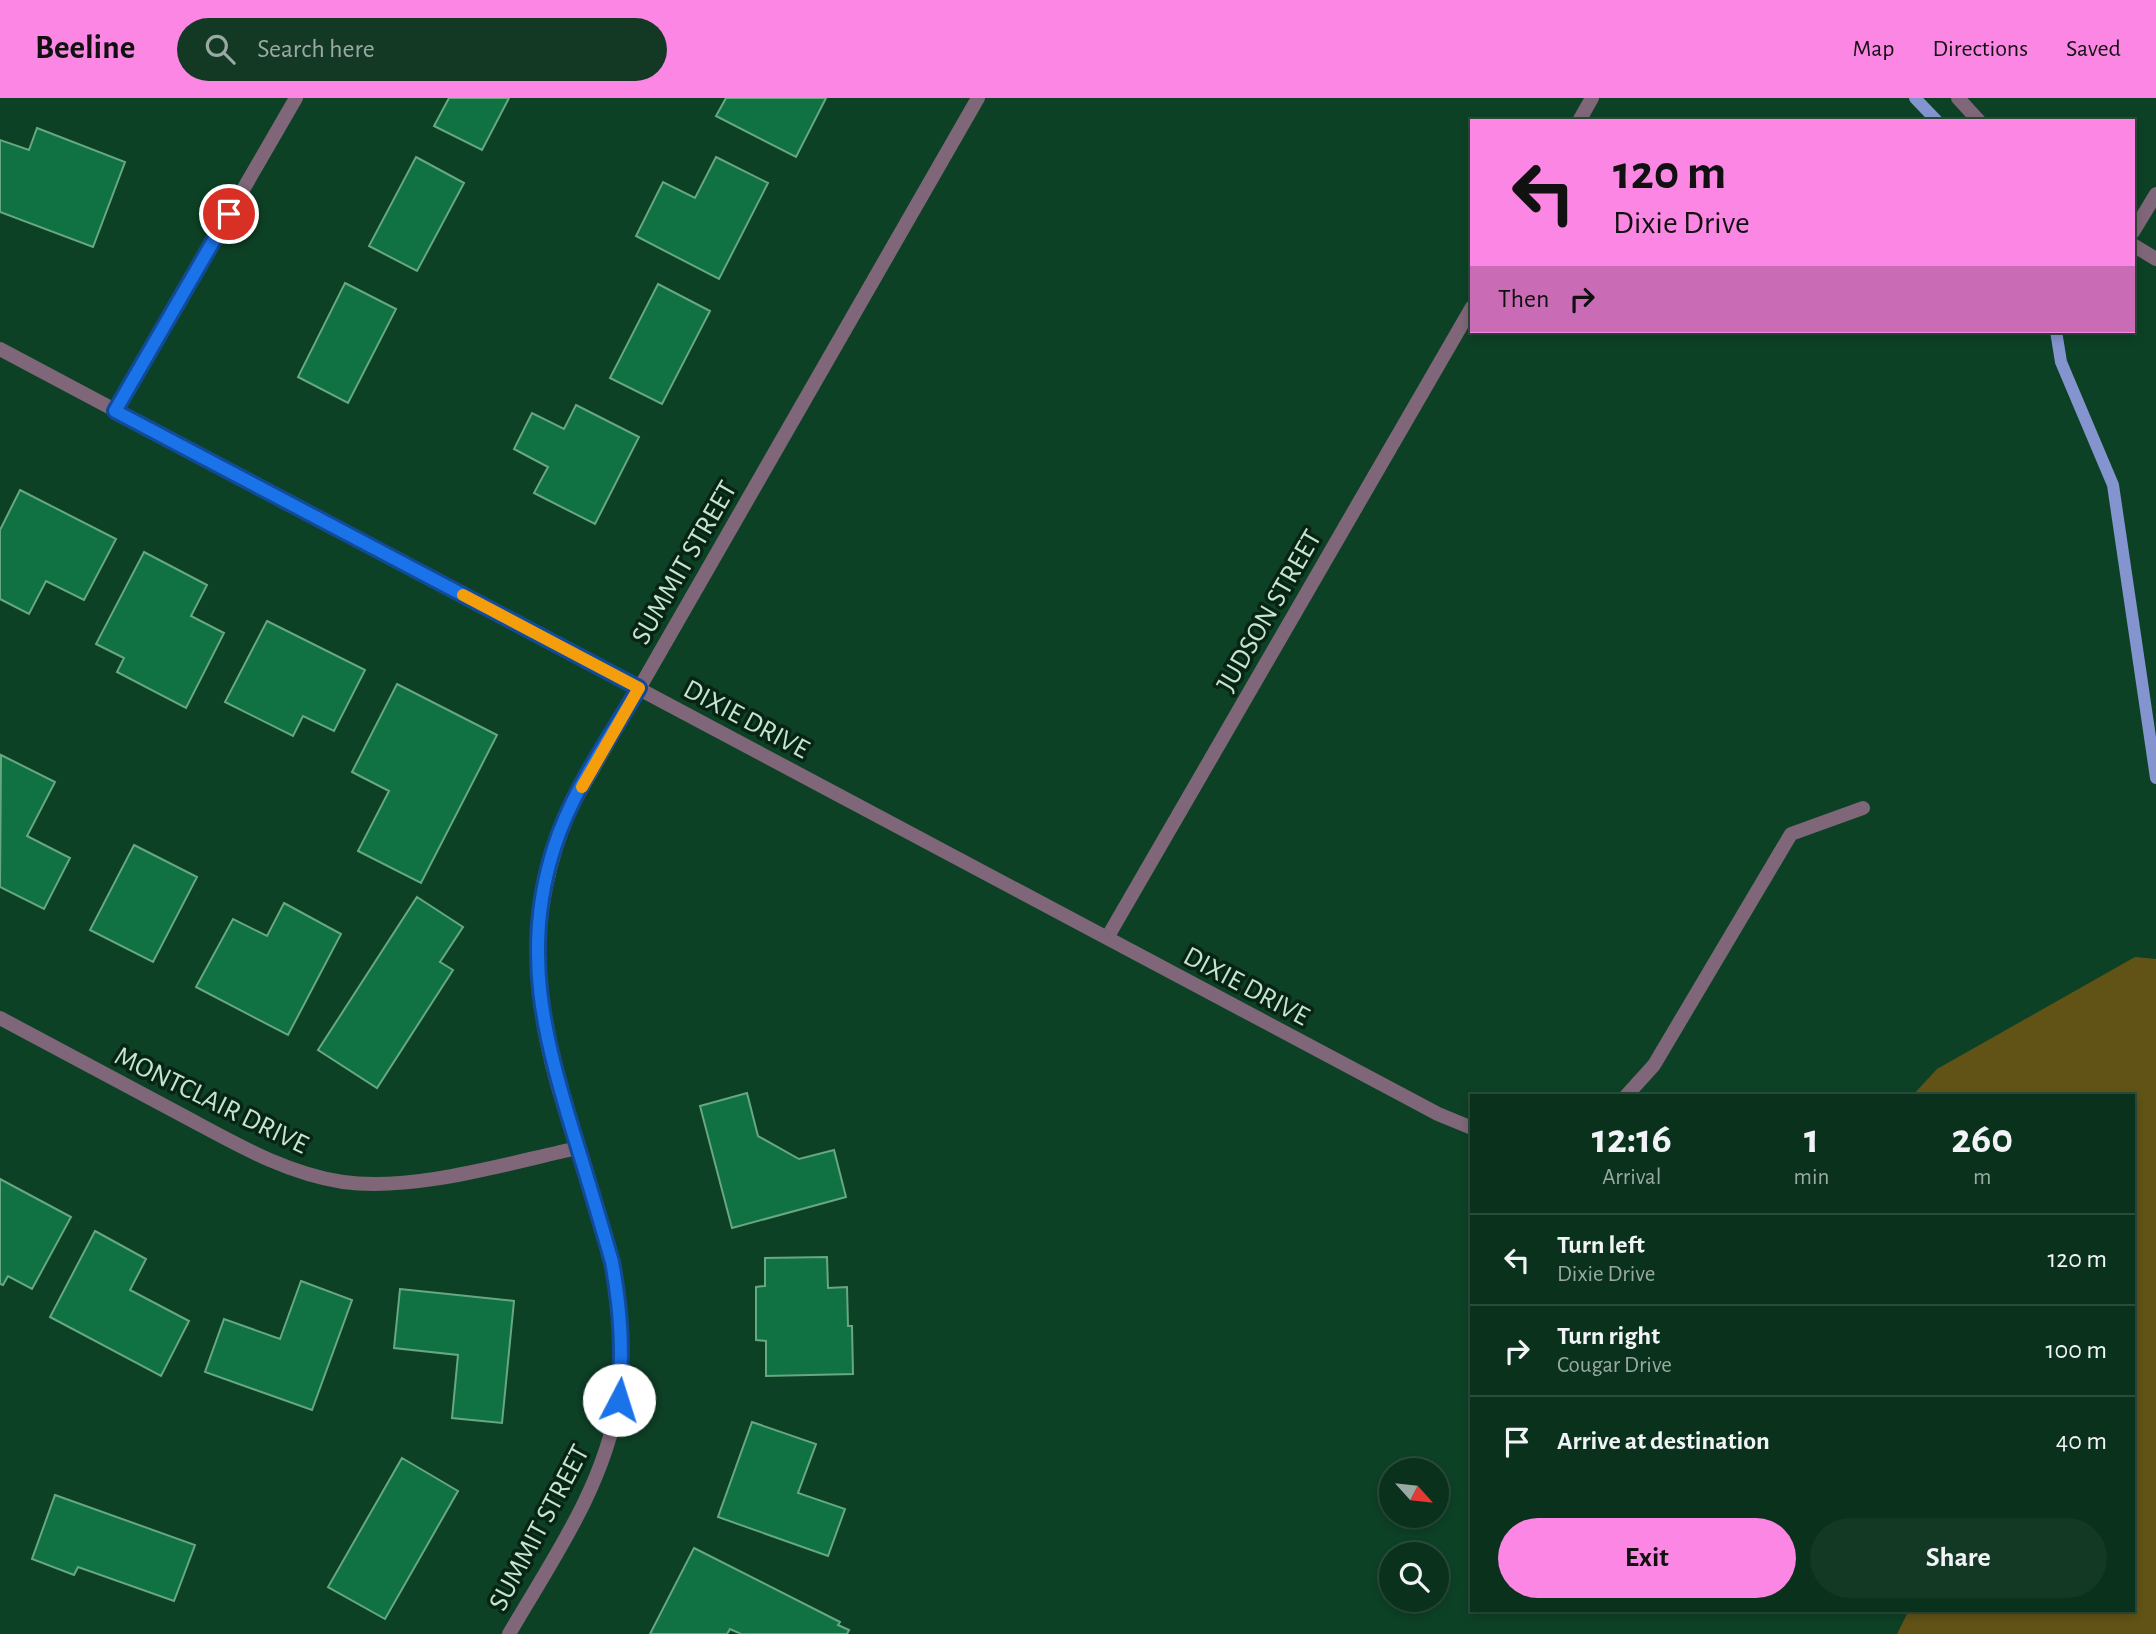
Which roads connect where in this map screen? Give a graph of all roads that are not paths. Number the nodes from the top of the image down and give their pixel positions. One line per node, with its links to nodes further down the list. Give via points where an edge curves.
1 (296, 98): 13 (street)
2 (978, 98): 14 (street, SUMMIT STREET)
3 (1592, 98): 5 (street)
4 (1958, 98): 6 (street)
5 (1580, 119)
6 (1977, 119)
7 (2156, 194): 8 (street)
8 (2135, 229)
9 (2135, 246): 10 (street)
10 (2156, 259)
11 (1470, 310): 16 (street, JUDSON STREET)
12 (0, 349): 13 (street, DIXIE DRIVE)
13 (115, 411): 14 (street, DIXIE DRIVE)
14 (639, 688): 16 (street, DIXIE DRIVE); 20 (street, SUMMIT STREET, via 570,808 554,848 538,931 542,1016)
15 (1863, 808): 18 (street, via 1791,834 1654,1065)
16 (1107, 938): 19 (street, DIXIE DRIVE)
17 (0, 1018): 20 (street, MONTCLAIR DRIVE, via 265,1159 317,1176 345,1182 425,1180)
18 (1628, 1094)
19 (1470, 1127)
20 (578, 1149): 21 (street, SUMMIT STREET, via 612,1262 620,1308 619,1400 593,1485)
21 (509, 1634)

